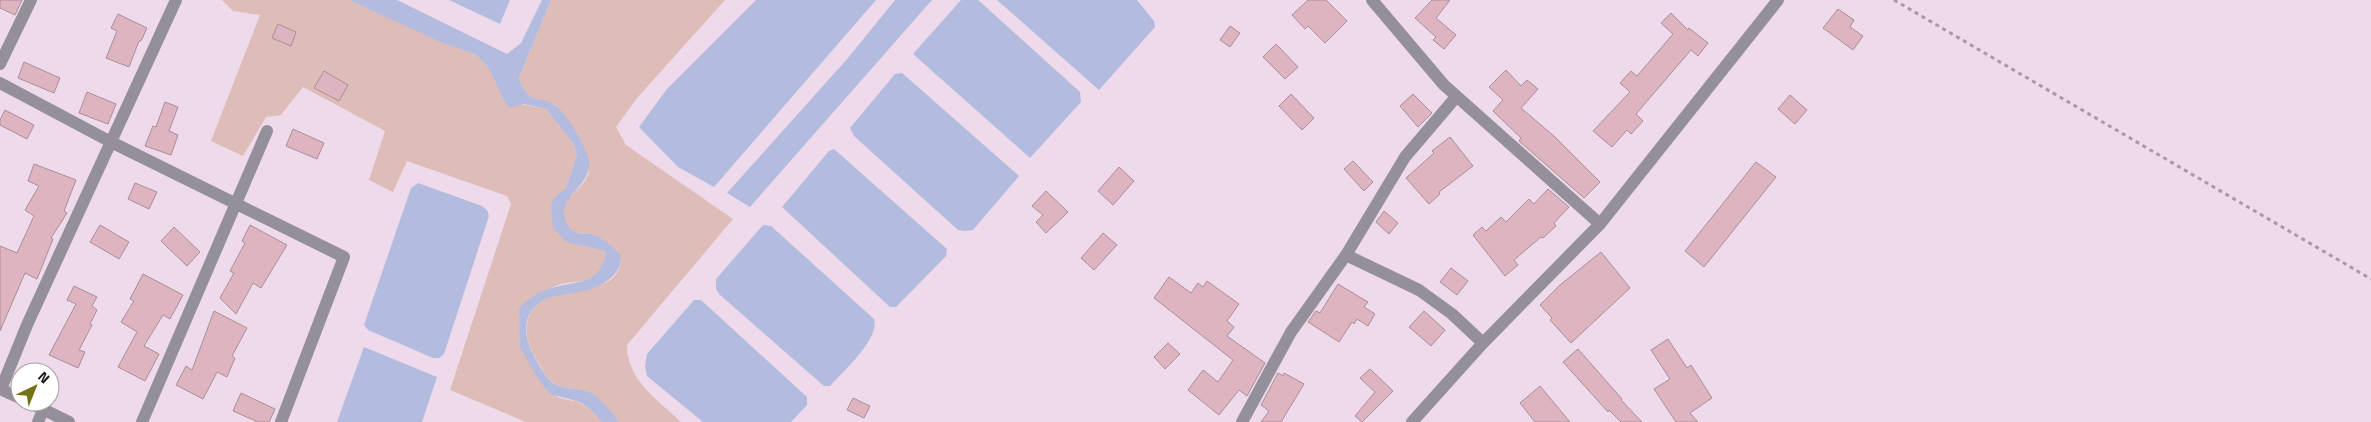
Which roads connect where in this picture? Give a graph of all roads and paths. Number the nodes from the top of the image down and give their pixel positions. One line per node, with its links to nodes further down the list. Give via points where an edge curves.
1 (31, 0): 6 (street)
2 (176, 0): 10 (street)
3 (1372, 0): 8 (street)
4 (1778, 0): 12 (street)
5 (1894, 0): 14 (path)
6 (0, 64)
7 (0, 83): 10 (street)
8 (1456, 96): 12 (street); 13 (street, via 1405,158)
9 (267, 131): 11 (street)
10 (111, 142): 11 (street); 16 (street)
11 (236, 204): 19 (street); 20 (street, via 344,257)
12 (1600, 224): 15 (street)
13 (1346, 255): 15 (street, via 1419,290 1452,314); 21 (street, via 1290,332)
14 (2371, 279)
15 (1483, 343): 22 (street)
16 (0, 389)
17 (48, 412): 18 (street)
18 (69, 422)
19 (142, 422)
20 (282, 422)
21 (1242, 422)
22 (1412, 422)

